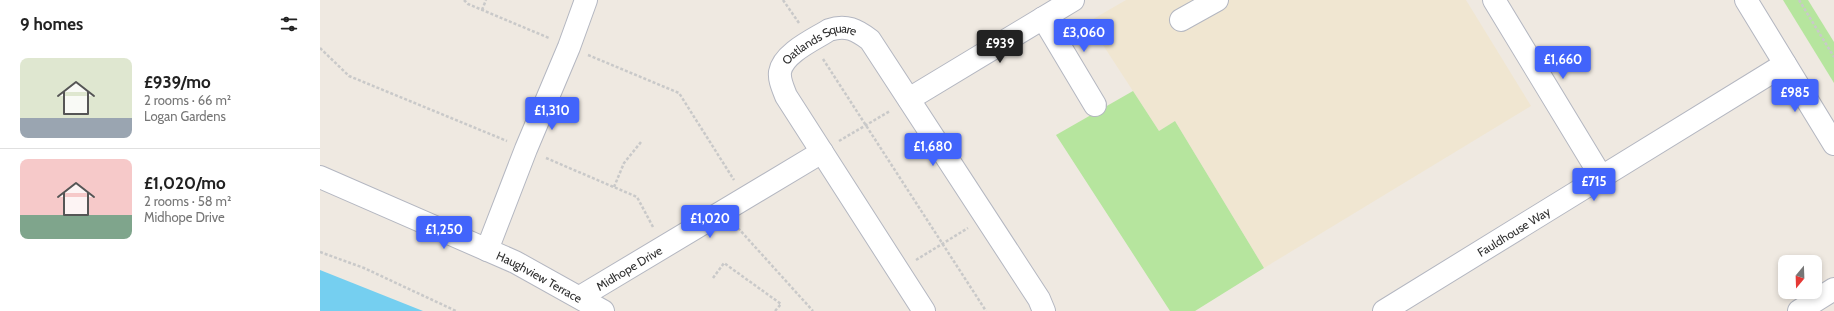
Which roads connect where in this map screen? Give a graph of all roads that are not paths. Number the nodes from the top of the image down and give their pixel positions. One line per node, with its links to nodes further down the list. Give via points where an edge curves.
1 (586, 0): 15 (street)
2 (1073, 0): 6 (street)
3 (1217, 0): 7 (street)
4 (1494, 0): 14 (street)
5 (1746, 0): 8 (street)
6 (1043, 18): 9 (street); 10 (street)
7 (1181, 20)
8 (1785, 64): 11 (street); 14 (street, Fauldhouse Way)
9 (910, 99): 12 (street, Oatlands Square, via 870,40 848,27 829,30 791,54 780,71 781,84 786,96); 20 (street, Oatlands Square, via 1039,299)
10 (1095, 105)
11 (1834, 144)
12 (822, 152): 17 (street, Midhope Drive); 19 (street, Oatlands Square)
13 (320, 177): 15 (street, Haughview Terrace)
14 (1602, 178): 21 (street, Fauldhouse Way)
15 (487, 250): 17 (street, Haughview Terrace)
16 (1834, 289): 22 (street)
17 (580, 297): 18 (street, Haughview Terrace)
18 (603, 311)
19 (924, 311)
20 (1044, 311)
21 (1384, 311)
22 (1798, 311)

